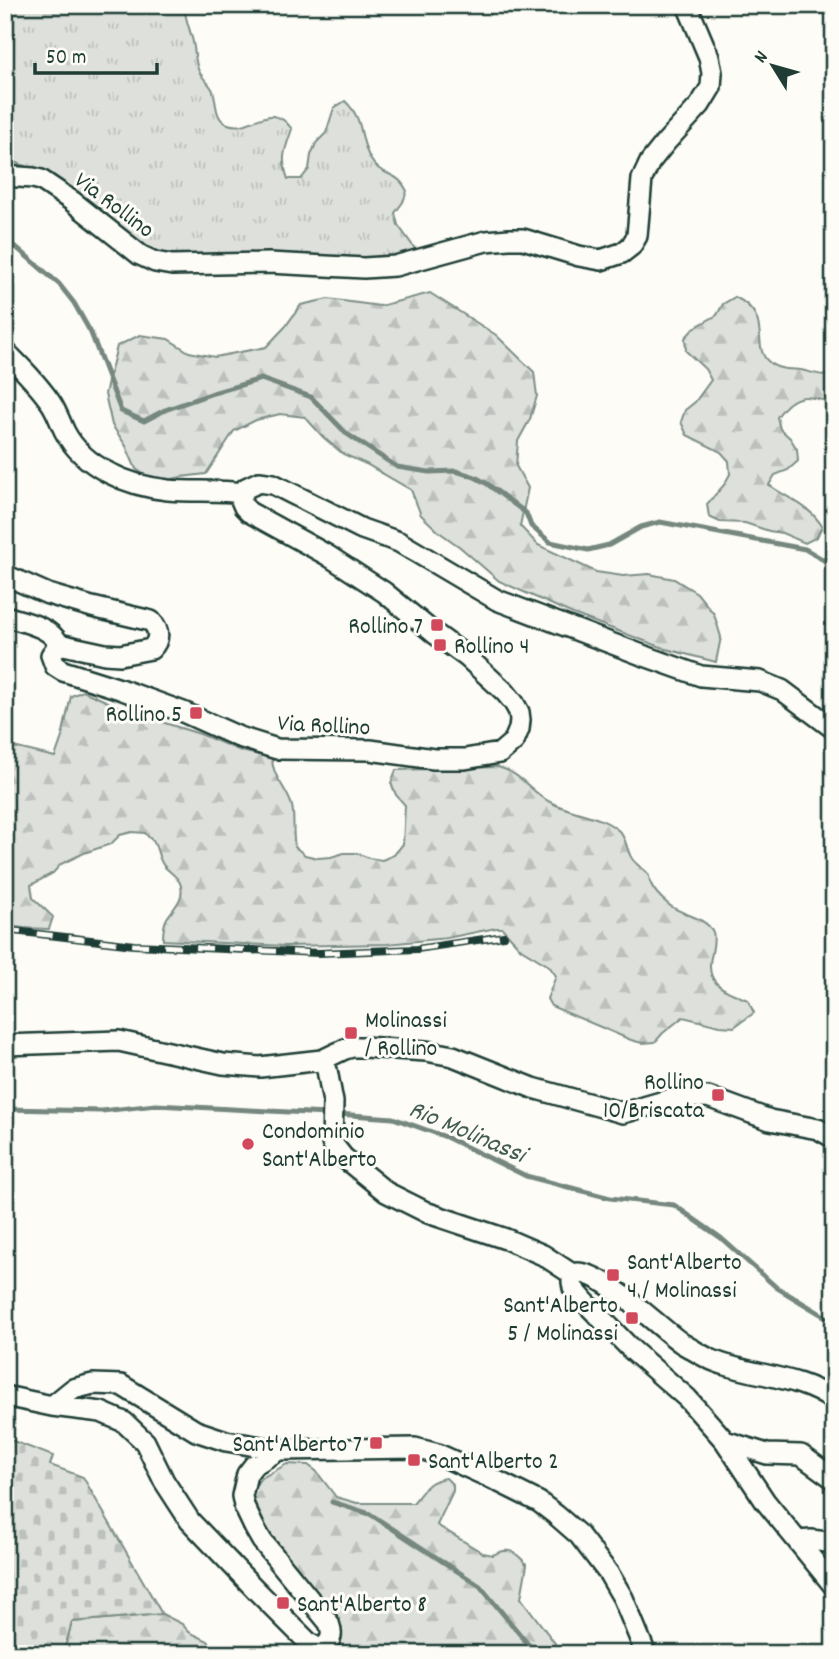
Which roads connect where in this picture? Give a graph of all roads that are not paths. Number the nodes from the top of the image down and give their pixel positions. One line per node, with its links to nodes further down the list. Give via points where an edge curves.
1 (687, 5): 2 (street, Via Rollino, via 709,57 711,88 650,162 642,178 631,246 601,260 509,239 395,266 162,264 140,254 41,180)
2 (5, 176)
3 (5, 351): 4 (street, via 52,404 75,446 103,470 167,490)
4 (243, 493): 7 (street, Via Rollino, via 241,500 249,512 384,592 467,657 514,703 520,720 514,741 500,753 444,759 370,750 277,749 63,671 51,655); 8 (street, via 253,483 273,484 362,529 399,542 497,600 701,676 760,681 782,690)
5 (5, 575): 7 (street, via 48,594 151,621 158,635 151,649 120,655)
6 (5, 616): 7 (street, via 54,635)
7 (59, 644)
8 (834, 729)
9 (5, 1045): 10 (street, via 118,1041 223,1064)
10 (325, 1065): 11 (street, via 352,1048 426,1051 623,1113 675,1098 708,1097); 12 (street, via 333,1102 332,1143 343,1157 386,1192 428,1213 543,1255)
11 (828, 1137)
12 (572, 1274): 14 (street, via 582,1272 608,1284 681,1343 716,1362 815,1389); 16 (street, via 573,1288 586,1303 687,1398)
13 (5, 1396): 15 (street)
14 (834, 1401)
15 (52, 1406): 17 (street, via 73,1389 121,1385 196,1431); 17 (street, via 101,1412 124,1422 145,1442 190,1521 309,1643 324,1648 331,1639 329,1623 262,1541 244,1506 247,1474)
16 (725, 1441): 18 (street, via 767,1454 801,1455); 19 (street)
17 (279, 1450): 22 (street, via 415,1448 438,1454 539,1502 579,1535 609,1574)
18 (834, 1479)
19 (798, 1542): 20 (street); 21 (street)
20 (834, 1543)
21 (834, 1586)
22 (646, 1654)

